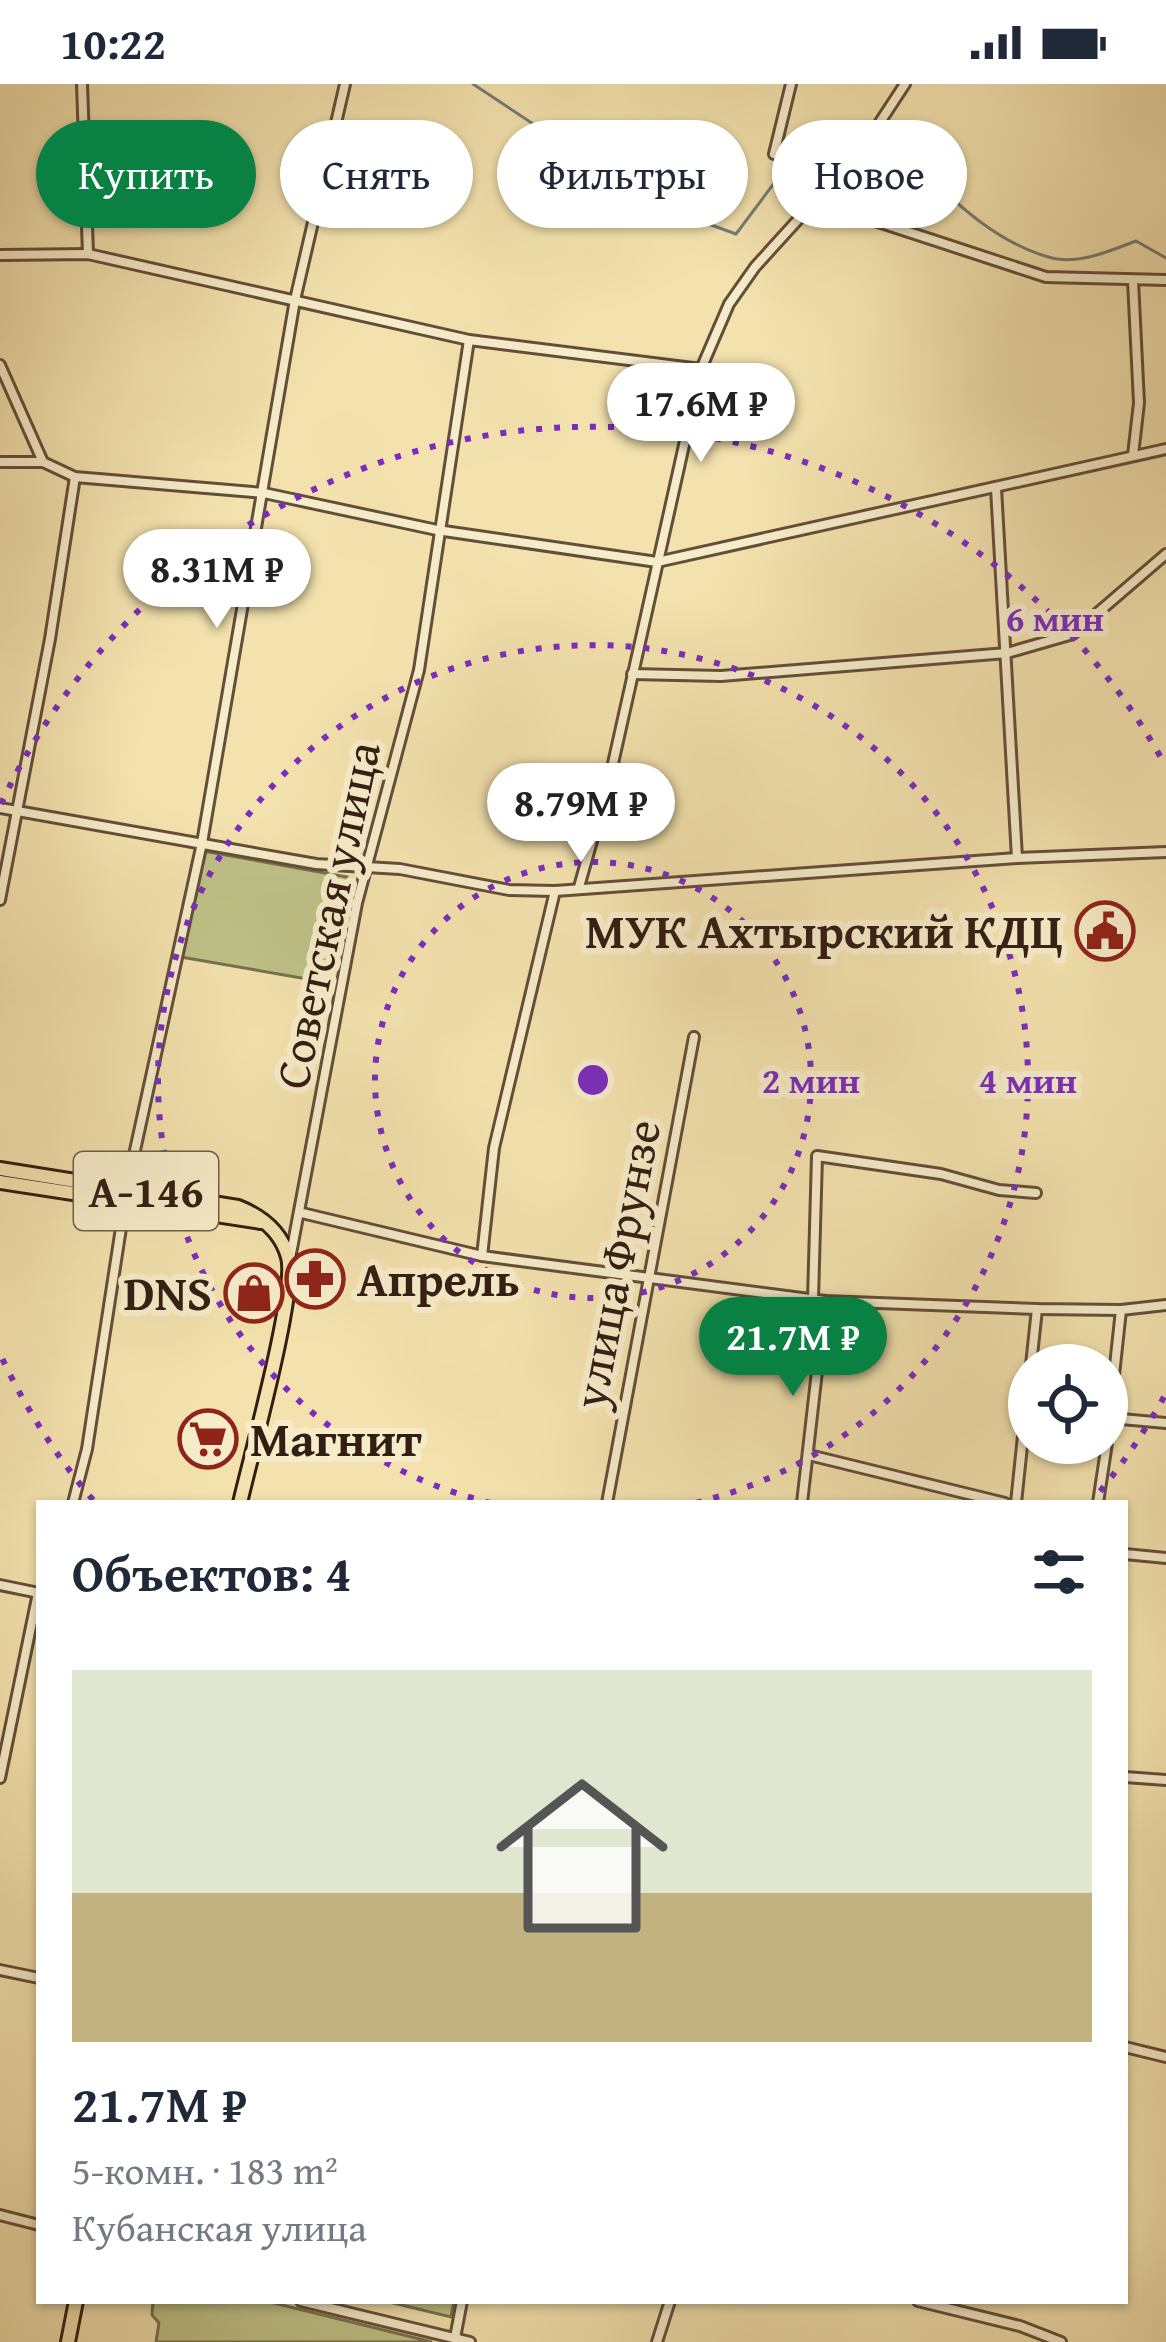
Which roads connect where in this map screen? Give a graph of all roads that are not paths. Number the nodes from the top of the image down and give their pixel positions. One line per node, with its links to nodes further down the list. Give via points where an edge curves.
1 (82, 84): 9 (street)
2 (345, 84): 13 (street)
3 (791, 84): 5 (street)
4 (905, 84): 6 (street)
5 (782, 120)
6 (881, 120)
7 (792, 228): 16 (street, via 729,304)
8 (896, 228): 12 (street, via 1046,277)
9 (88, 254): 10 (street); 13 (street)
10 (0, 255)
11 (1166, 280): 12 (street)
12 (1132, 281): 18 (street, via 1139,403)
13 (295, 300): 14 (street); 23 (street)
14 (469, 340): 16 (street); 24 (street, Советская улица)
15 (0, 365): 20 (street)
16 (701, 369): 26 (street)
17 (1166, 449): 18 (street)
18 (1133, 455): 22 (street)
19 (0, 462): 20 (street)
20 (43, 462): 21 (street)
21 (75, 477): 23 (street); 30 (street)
22 (996, 488): 26 (street); 27 (street)
23 (264, 493): 24 (street); 31 (street)
24 (437, 530): 26 (street); 34 (street, Советская улица, via 418,670)
25 (1166, 554): 27 (street, via 1073,634)
26 (657, 562): 28 (street)
27 (1007, 653): 28 (street, via 722,676); 33 (street)
28 (632, 674): 35 (street)
29 (0, 808): 30 (street)
30 (18, 811): 31 (street); 37 (street)
31 (202, 843): 34 (street); 42 (street)
32 (1166, 852): 33 (street)
33 (1017, 858): 35 (street)
34 (365, 869): 36 (street); 43 (street, Советская улица)
35 (579, 887): 36 (street)
36 (555, 890): 44 (street, via 494,1148)
37 (0, 900)
38 (694, 1037): 46 (street, улица Фрунзе)
39 (0, 1169): 42 (highway, А-146)
40 (0, 1182): 42 (highway, А-146)
41 (1036, 1193): 47 (street, via 817,1156)
42 (126, 1195): 45 (highway, А-146, via 238,1207 268,1224); 59 (street)
43 (302, 1214): 44 (street); 45 (street, Советская улица)
44 (482, 1256): 46 (street)
45 (290, 1261): 60 (highway, Советская улица)
46 (652, 1277): 47 (street); 61 (street, улица Фрунзе)
47 (813, 1299): 48 (street)
48 (825, 1301): 50 (street); 56 (street)
49 (1166, 1305): 51 (street)
50 (1036, 1310): 51 (street); 52 (street)
51 (1121, 1310): 53 (street)
52 (1032, 1344)
53 (1118, 1344)
54 (1128, 1420): 55 (street)
55 (1166, 1423)
56 (809, 1455): 62 (street); 63 (street)
57 (1020, 1464): 64 (street)
58 (1104, 1464): 65 (street)
59 (74, 1500)
60 (241, 1500)
61 (609, 1500)
62 (802, 1500)
63 (993, 1500)
64 (1016, 1500)
65 (1098, 1500)
66 (1128, 1554): 67 (street)
67 (1166, 1558)
68 (0, 1586): 69 (street)
69 (36, 1592)
70 (36, 1607): 71 (street)
71 (0, 1778)
72 (1128, 1778): 73 (street)
73 (1166, 1780)
74 (0, 1970): 75 (street)
75 (36, 1977)
76 (1128, 2048): 77 (street)
77 (1166, 2057)
78 (0, 2215): 79 (street)
79 (36, 2224)
80 (75, 2304): 87 (highway)
81 (313, 2304): 86 (street)
82 (461, 2304): 86 (street)
83 (669, 2304): 89 (street)
84 (930, 2304): 85 (street)
85 (1019, 2326): 90 (street); 91 (street)
86 (455, 2338): 88 (street)
87 (68, 2342)
88 (470, 2342)
89 (657, 2342)
90 (1014, 2342)
91 (1061, 2342)

